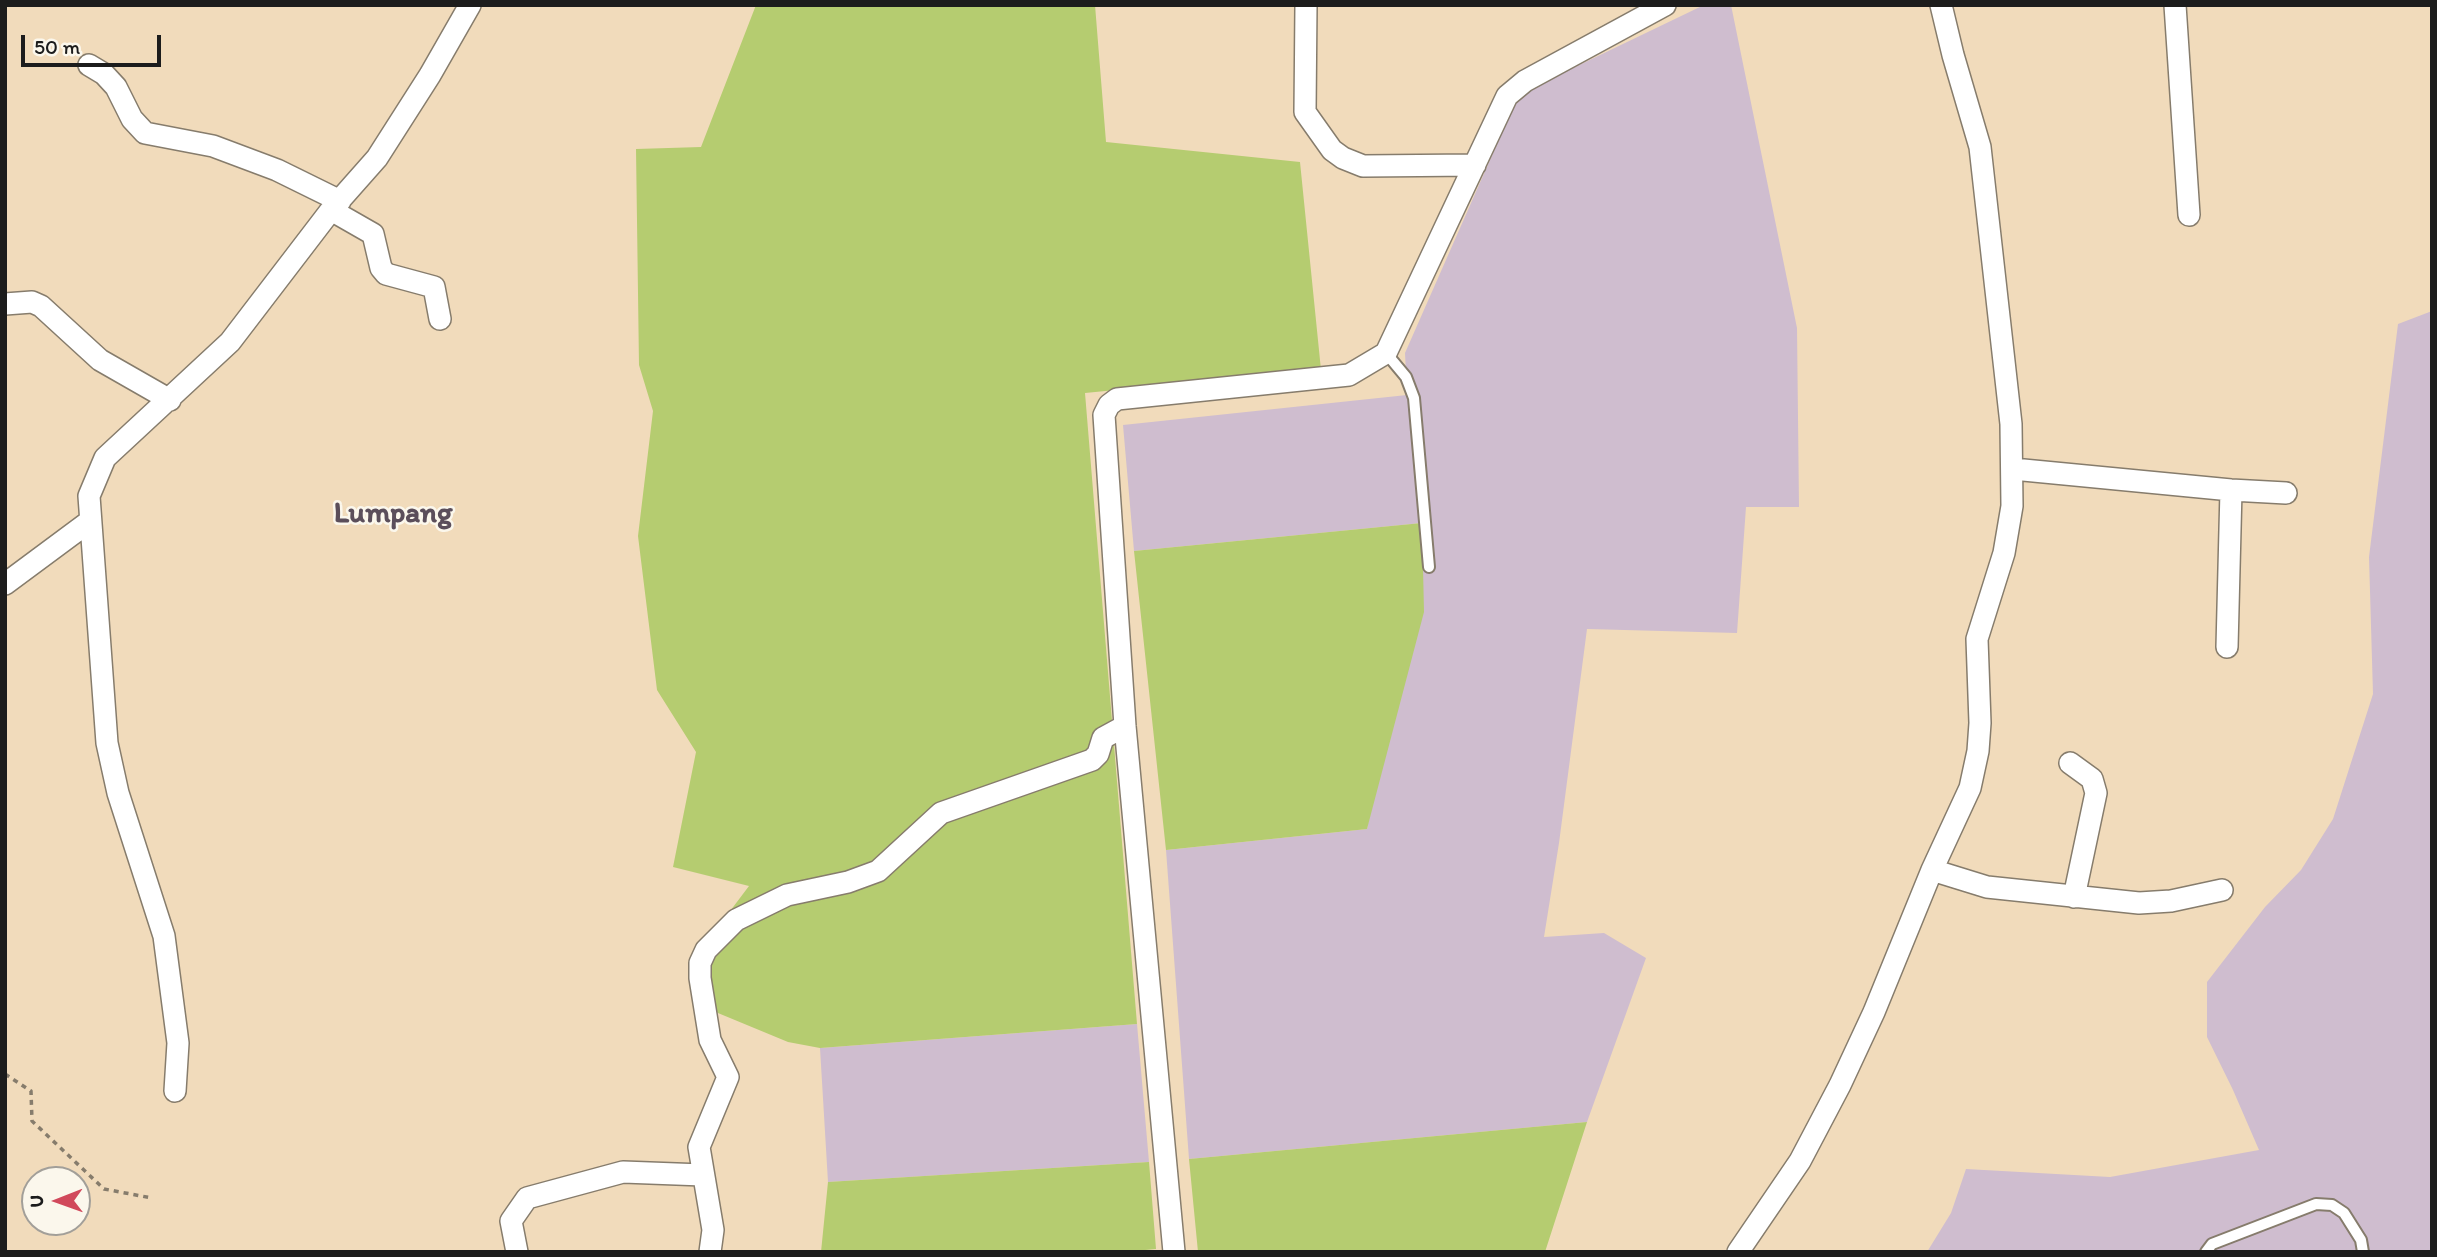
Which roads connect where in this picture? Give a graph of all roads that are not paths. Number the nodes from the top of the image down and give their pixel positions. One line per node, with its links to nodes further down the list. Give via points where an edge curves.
1 (470, 5): 8 (street, via 377,158)
2 (1307, 5): 7 (street, via 1305,112 1332,150 1363,166)
3 (1665, 5): 7 (street, via 1525,81 1507,96)
4 (1941, 5): 14 (street, via 1980,147)
5 (2175, 5): 9 (street)
6 (89, 65): 8 (street, via 116,87 132,119 145,133 213,146 277,170)
7 (1475, 166): 12 (street)
8 (336, 205): 11 (street, via 373,234 386,274 434,287); 13 (street, via 230,342)
9 (2189, 215)
10 (6, 305): 13 (street, via 32,302 41,306 100,360)
11 (440, 319)
12 (1385, 353): 18 (lane, via 1406,377 1414,398); 21 (street, via 1349,374 1117,399 1109,405 1104,415)
13 (170, 400): 17 (street, via 105,457 89,496)
14 (2013, 469): 15 (street); 23 (street, via 2004,554 1977,639 1978,751 1970,789)
15 (2231, 490): 16 (street); 20 (street)
16 (2286, 494)
17 (90, 521): 19 (street); 26 (street, via 107,743 118,793 164,936 178,1043)
18 (1429, 567)
19 (5, 584)
20 (2227, 646)
21 (1125, 726): 27 (street, via 1103,738 1092,760 941,813 878,871 787,895 736,920 706,950 699,978 710,1040 727,1077 699,1147); 30 (street)
22 (2070, 762): 25 (street, via 2092,779 2096,793)
23 (1933, 870): 25 (street, via 1987,887); 31 (street, via 1840,1085 1800,1161)
24 (2222, 890): 25 (street, via 2138,903)
25 (2074, 898)
26 (175, 1091)
27 (703, 1175): 28 (street, via 623,1172 527,1198 511,1221); 29 (street, via 713,1230)
28 (517, 1252)
29 (710, 1252)
30 (1174, 1252)
31 (1738, 1252)
32 (2206, 1252): 33 (lane, via 2212,1244 2316,1203 2344,1213)
33 (2363, 1252)

